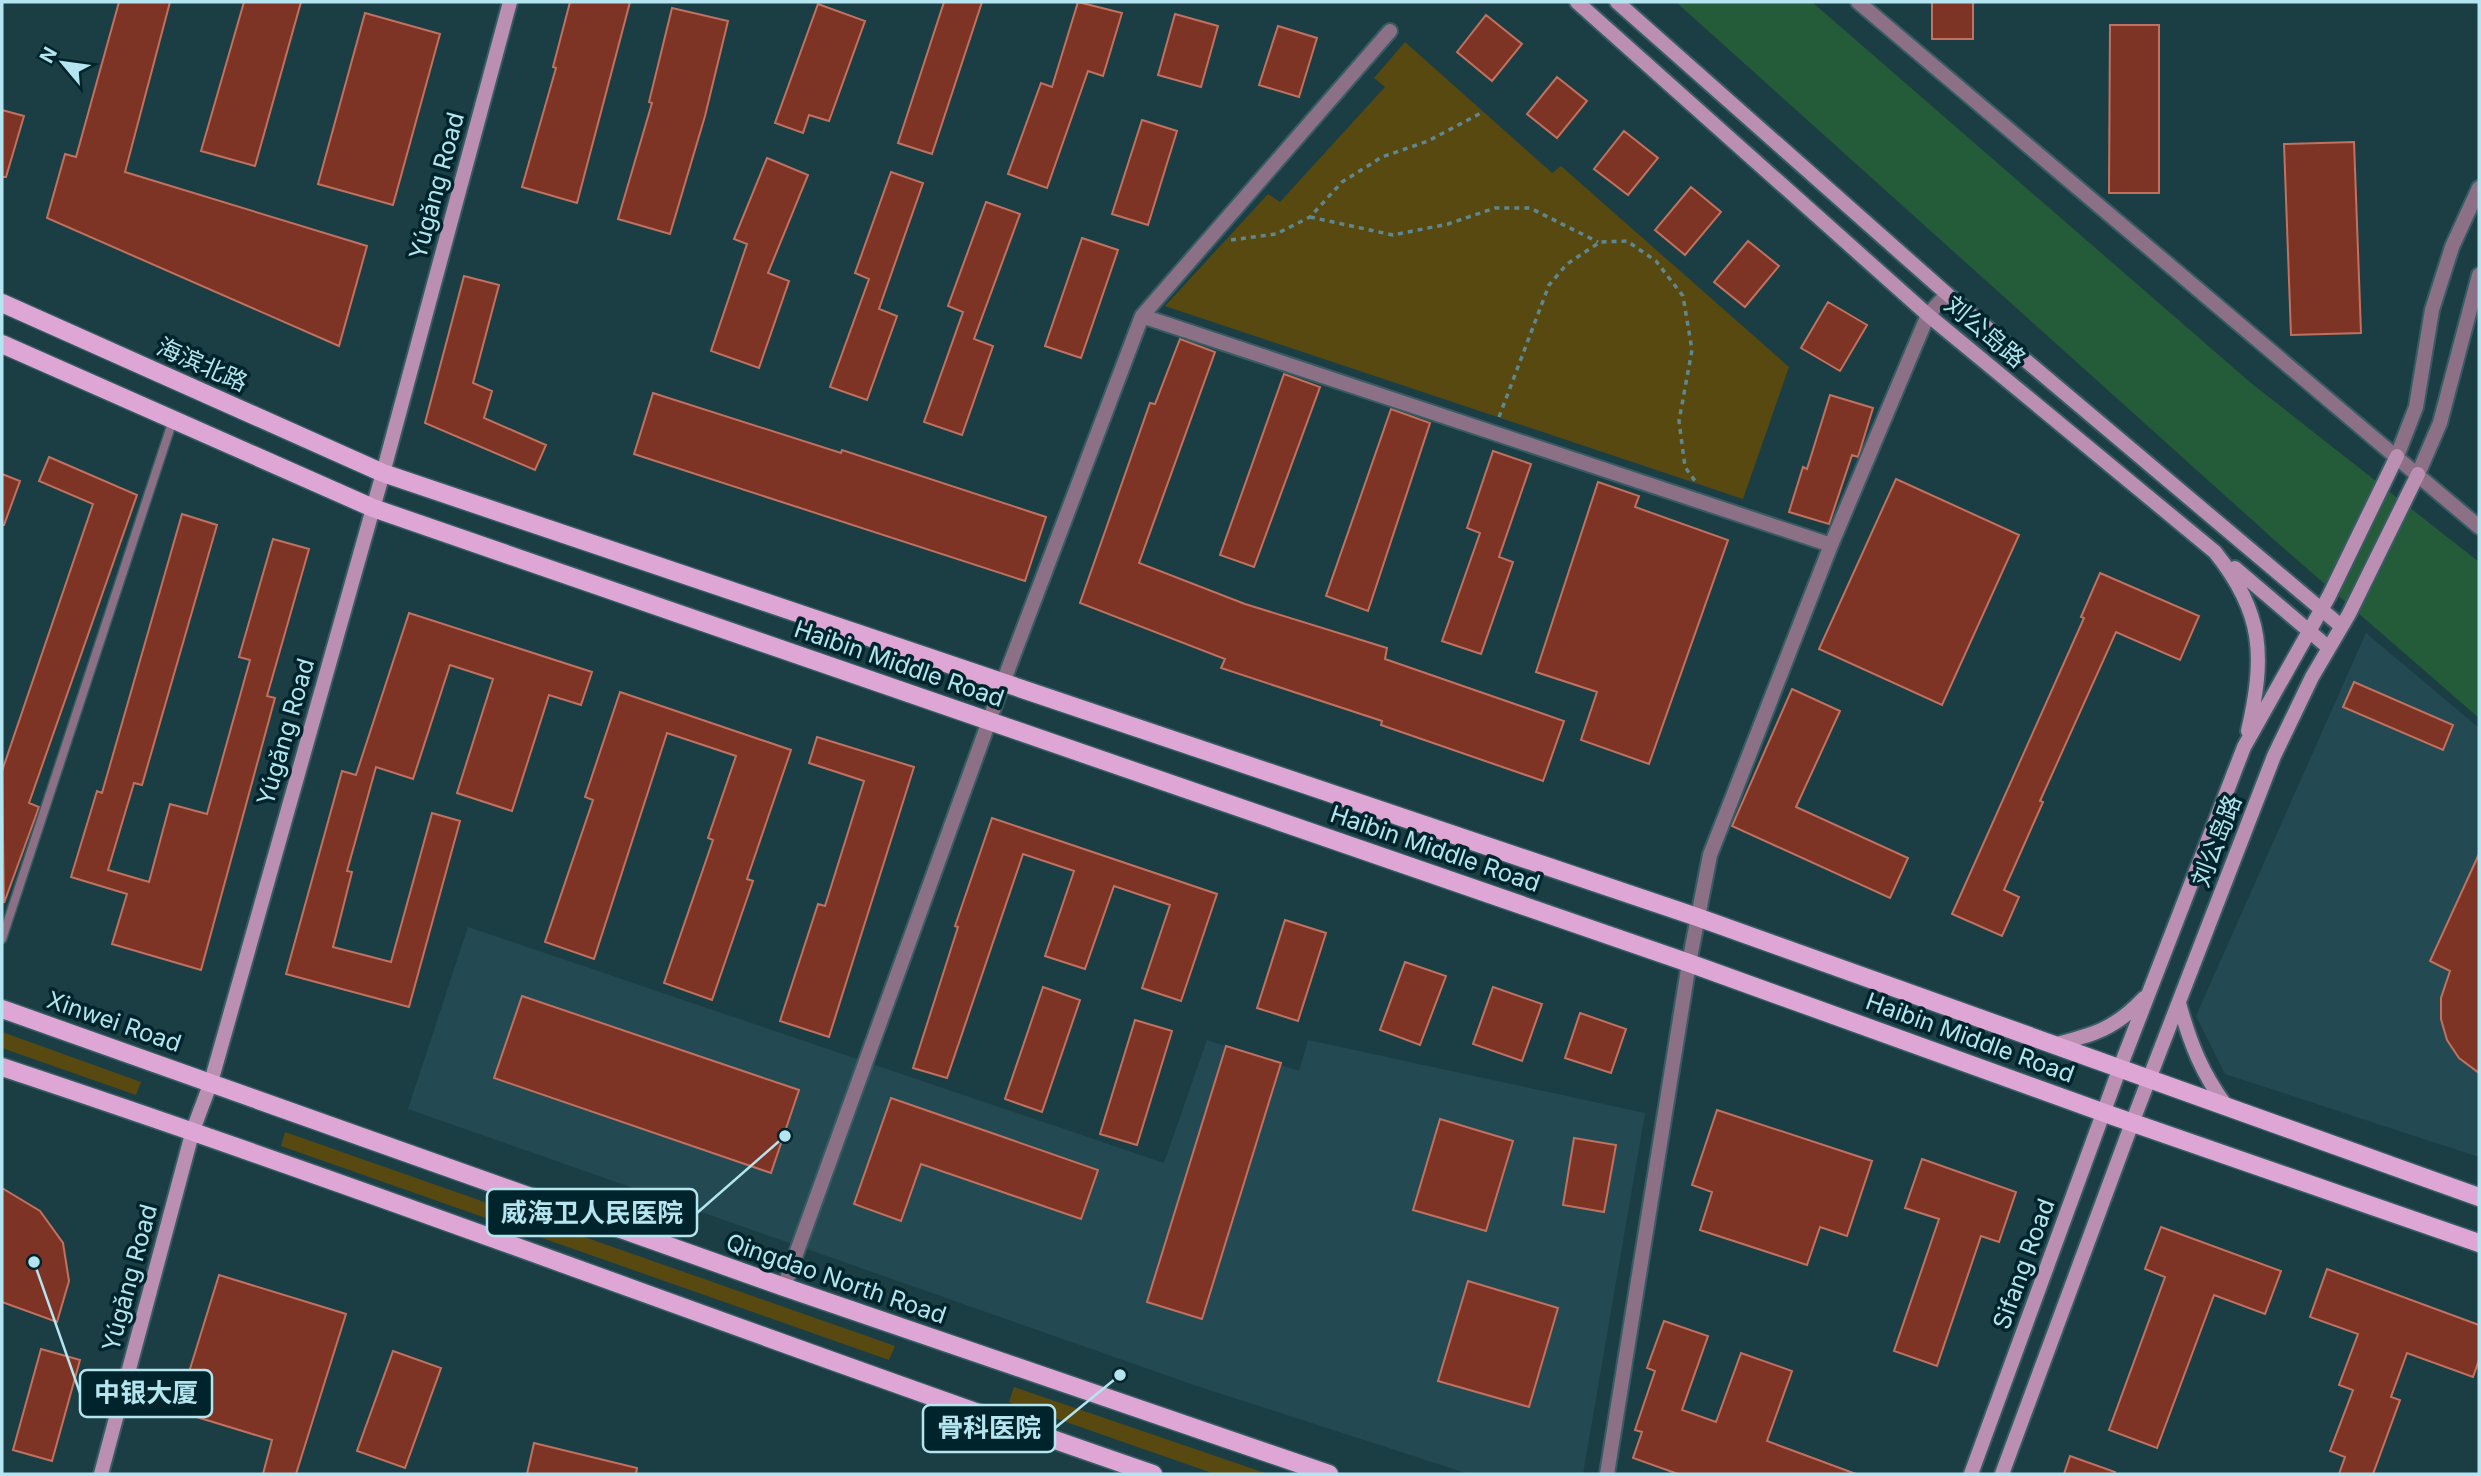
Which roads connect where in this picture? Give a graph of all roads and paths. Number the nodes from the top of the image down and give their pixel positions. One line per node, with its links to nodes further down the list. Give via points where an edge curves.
1 (510, 2): 20 (main road, Yúgǎng Road)
2 (1577, 2): 14 (main road, 刘公岛路)
3 (1617, 2): 12 (main road, 刘公岛路)
4 (1858, 2): 19 (street)
5 (1390, 31): 15 (street)
6 (1483, 112): 8 (path, via 1428,141 1382,157 1342,182)
7 (2479, 188): 19 (street, via 2452,247 2432,310 2416,407)
8 (1310, 217): 9 (path, via 1276,234); 10 (path, via 1393,235 1448,224 1494,208 1530,208)
9 (1226, 240)
10 (1600, 242): 17 (path, via 1567,264 1549,285); 22 (path, via 1627,241 1656,261 1683,296 1692,350 1679,421 1685,467)
11 (2479, 275): 21 (street, via 2440,423)
12 (1947, 294): 14 (street); 27 (main road, 刘公岛路)
13 (2, 303): 20 (main road, 海滨北路)
14 (1928, 315): 25 (street); 26 (main road, 刘公岛路)
15 (1142, 316): 25 (street); 31 (street)
16 (2, 345): 18 (main road)
17 (1499, 417)
18 (173, 420): 23 (main road); 35 (lane)
19 (2398, 456): 21 (street); 27 (main road, 刘公岛路)
20 (383, 472): 23 (main road, Yúgǎng Road); 31 (main road, Haibin Middle Road)
21 (2418, 474): 24 (street); 28 (main road)
22 (1695, 483)
23 (373, 508): 32 (main road, Haibin Middle Road); 44 (main road, Yúgǎng Road)
24 (2479, 527)
25 (1831, 545): 34 (street, via 1710,855)
26 (2216, 552): 29 (main road); 33 (main road, 刘公岛路, via 2239,581 2259,656 2256,697)
27 (2322, 610): 28 (main road, 刘公岛路); 29 (main road, 刘公岛路)
28 (2345, 620): 30 (main road, 刘公岛路)
29 (2309, 632): 30 (main road); 33 (main road, 刘公岛路)
30 (2329, 648): 38 (main road, 刘公岛路, via 2274,756)
31 (1004, 680): 32 (street); 34 (main road, Haibin Middle Road)
32 (989, 720): 36 (main road, Haibin Middle Road); 51 (street)
33 (2244, 747): 37 (main road, 刘公岛路)
34 (1697, 916): 36 (street); 40 (main road, Haibin Middle Road)
35 (2, 939)
36 (1689, 963): 46 (main road, Haibin Middle Road); 55 (street)
37 (2150, 992): 40 (main road, via 2123,1019 2095,1035); 42 (main road, 刘公岛路)
38 (2179, 1003): 43 (main road, 刘公岛路); 45 (main road, via 2191,1048 2207,1082)
39 (2, 1009): 44 (main road, Xinwei Road)
40 (2053, 1045): 42 (main road, Haibin Middle Road)
41 (2, 1067): 48 (main road)
42 (2119, 1070): 43 (main road, Haibin Middle Road); 46 (main road, Sifang Road)
43 (2149, 1080): 45 (main road, Haibin Middle Road); 47 (main road)
44 (211, 1082): 48 (main road, Yúgǎng Road); 51 (main road, Qingdao North Road)
45 (2228, 1108): 49 (main road, Haibin Middle Road)
46 (2104, 1113): 47 (main road, Haibin Middle Road); 56 (main road, Sifang Road)
47 (2132, 1123): 50 (main road, Haibin Middle Road); 57 (main road)
48 (193, 1130): 52 (main road); 53 (main road, Yúgǎng Road)
49 (2479, 1197)
50 (2479, 1243)
51 (785, 1287): 54 (main road, Qingdao North Road)
52 (1146, 1473)
53 (101, 1474)
54 (1329, 1474)
55 (1607, 1474)
56 (1971, 1474)
57 (2001, 1474)

